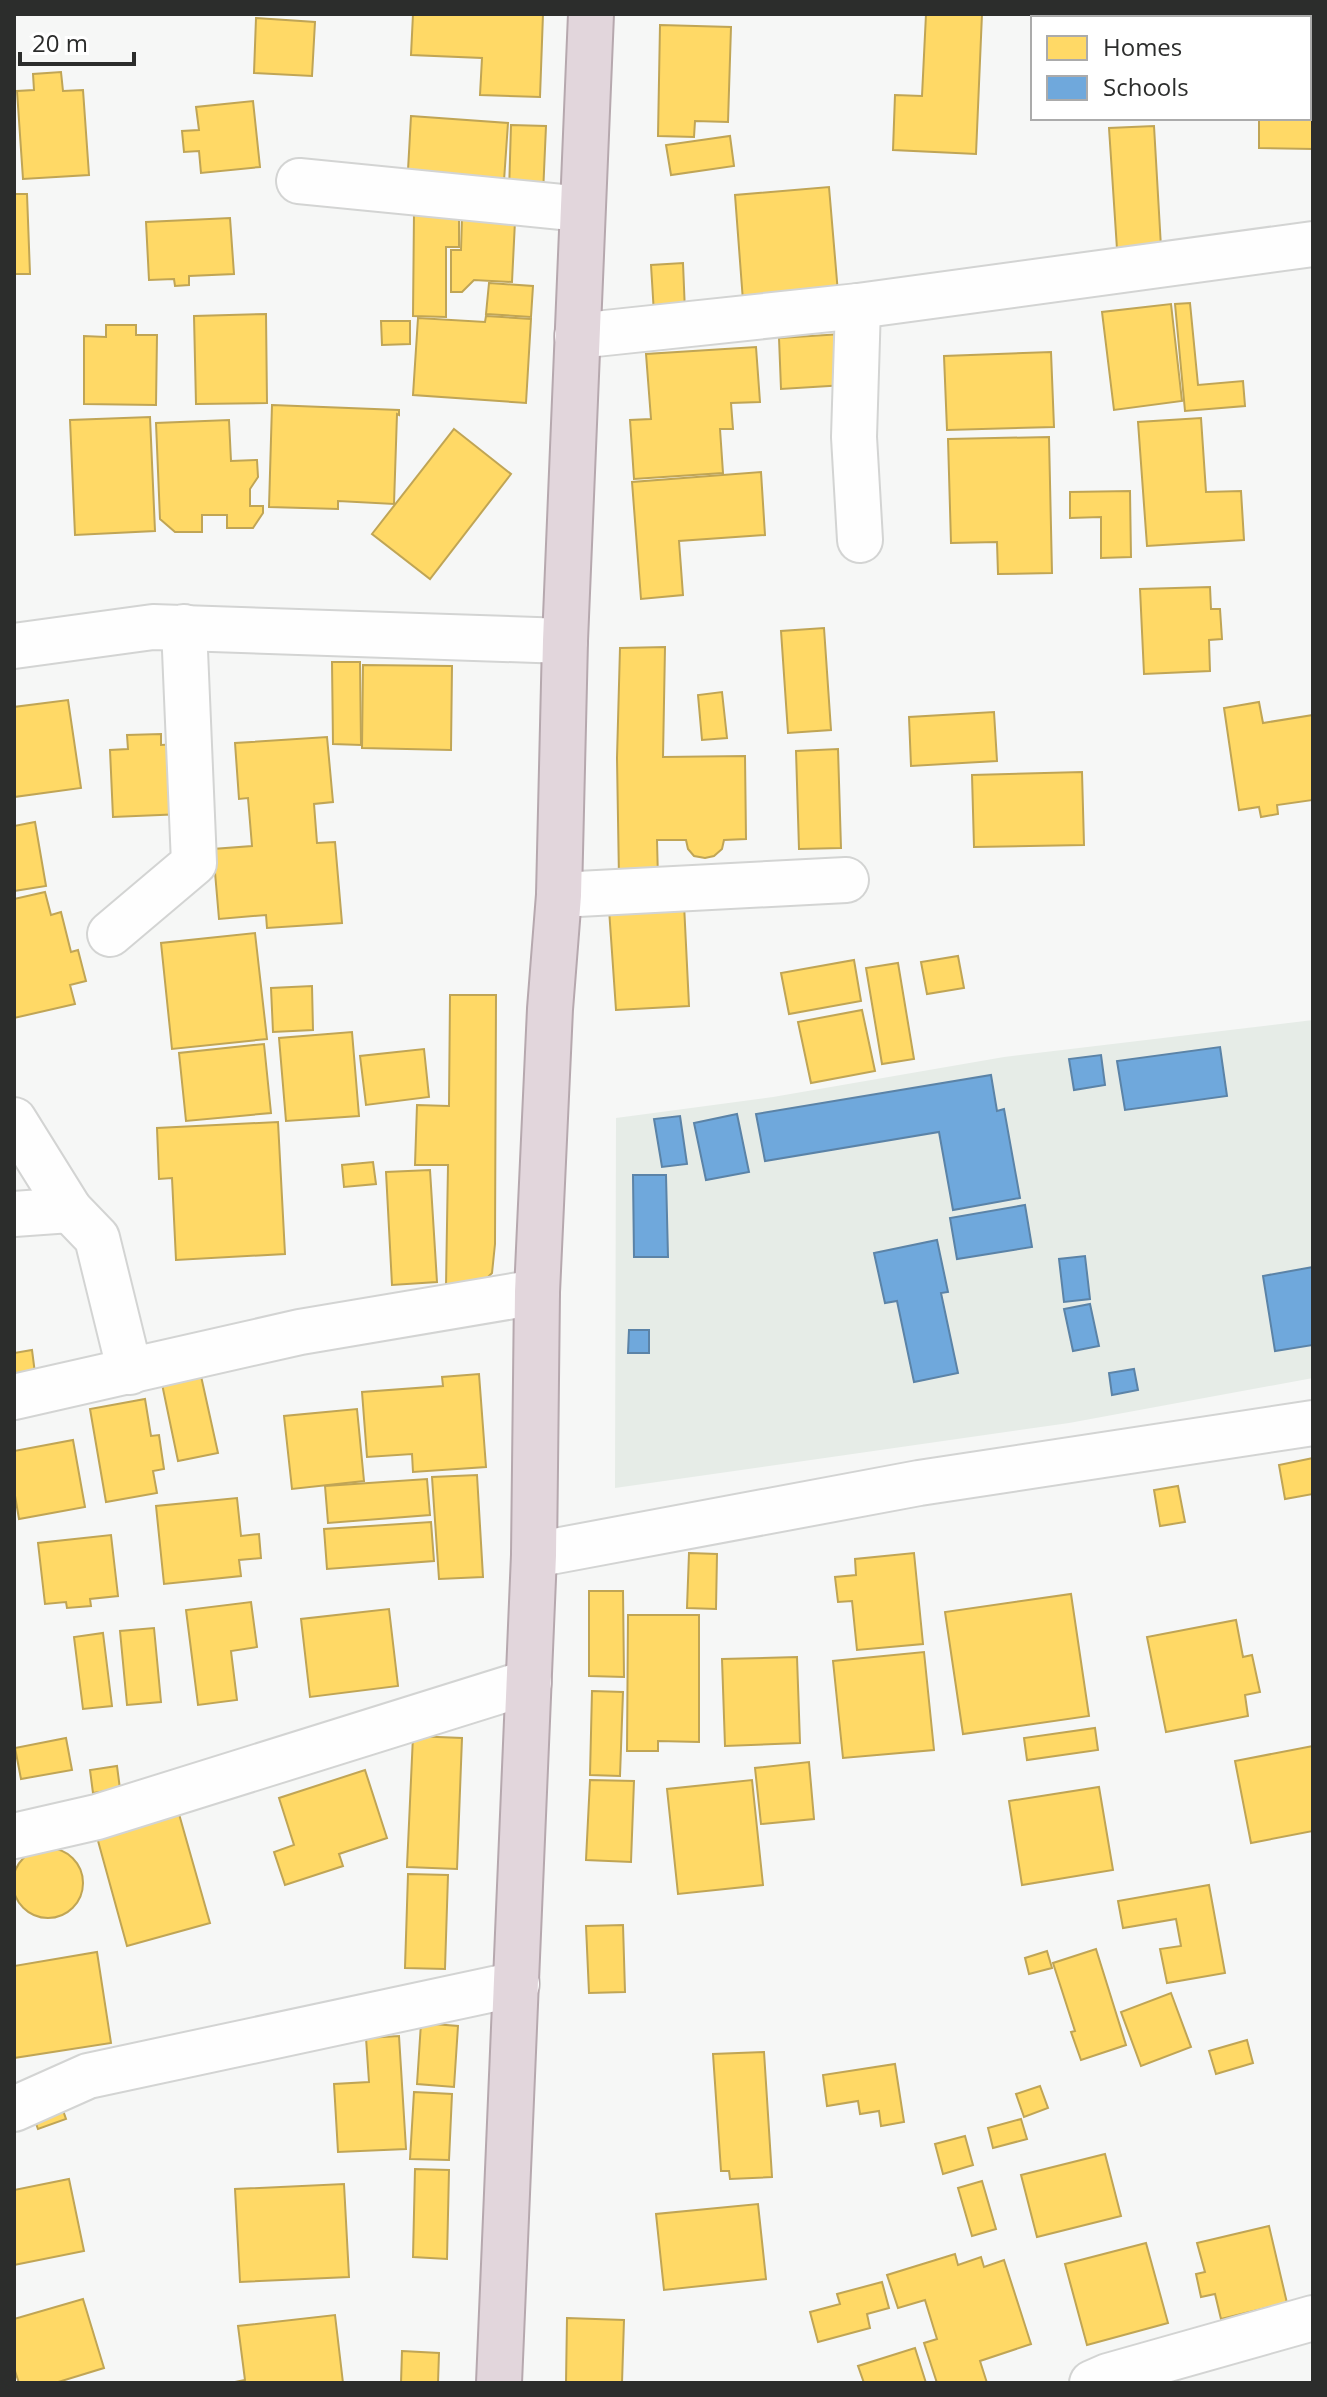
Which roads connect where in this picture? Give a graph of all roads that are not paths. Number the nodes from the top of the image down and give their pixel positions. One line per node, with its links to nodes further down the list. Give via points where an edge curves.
1 (591, 14): 3 (highway)
2 (299, 181): 3 (street)
3 (582, 209): 6 (highway)
4 (1313, 244): 5 (street)
5 (858, 306): 6 (street); 7 (street, via 854,437)
6 (577, 336): 9 (highway)
7 (860, 540)
8 (184, 627): 9 (street); 10 (street); 13 (street, via 194,863)
9 (565, 641): 12 (highway)
10 (14, 646)
11 (846, 880): 12 (street)
12 (559, 895): 17 (highway)
13 (110, 934)
14 (14, 1120): 15 (street)
15 (70, 1210): 16 (street); 18 (street, via 97,1238)
16 (14, 1214)
17 (537, 1292): 18 (street, via 300,1332); 21 (highway)
18 (130, 1372): 19 (street)
19 (14, 1397)
20 (1313, 1423): 21 (street, via 919,1483)
21 (534, 1555): 22 (highway)
22 (529, 1682): 23 (street, via 97,1817); 24 (highway)
23 (14, 1836)
24 (517, 1984): 25 (street, via 88,2076); 27 (highway)
25 (14, 2109)
26 (1313, 2318): 28 (street)
27 (499, 2383)
28 (1092, 2383)

